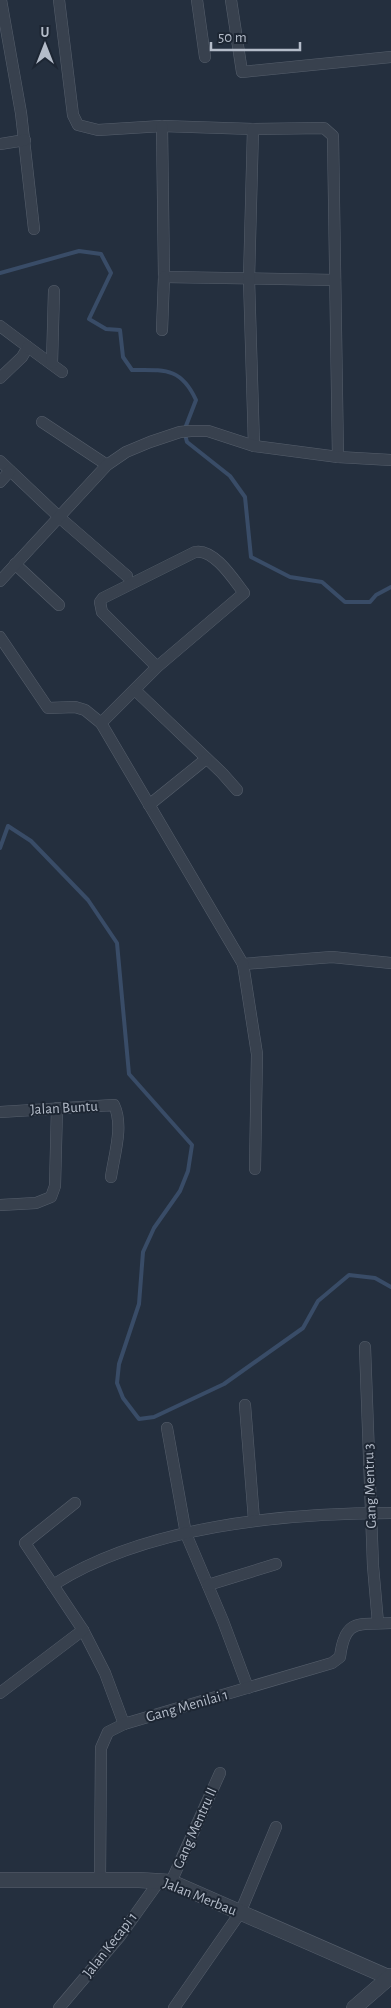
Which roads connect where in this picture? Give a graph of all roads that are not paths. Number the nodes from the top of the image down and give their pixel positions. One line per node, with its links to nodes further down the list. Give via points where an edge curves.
1 (1, 0): 9 (street)
2 (59, 0): 7 (street, via 73,114 78,125 98,130)
3 (197, 0): 5 (street)
4 (231, 0): 6 (street, via 242,72)
5 (205, 57)
6 (391, 57)
7 (162, 126): 8 (street); 12 (street)
8 (253, 129): 13 (street); 14 (street, via 324,128 334,136)
9 (25, 140): 10 (street); 11 (street)
10 (0, 144)
11 (34, 229)
12 (164, 277): 13 (street); 17 (street)
13 (249, 280): 14 (street); 23 (street)
14 (335, 280): 24 (street)
15 (54, 291): 19 (street)
16 (0, 326): 18 (street)
17 (162, 330)
18 (28, 347): 19 (street); 21 (street)
19 (52, 363): 20 (street)
20 (62, 372)
21 (0, 378)
22 (42, 422): 27 (street)
23 (254, 446): 24 (street); 27 (street, via 208,431 185,431 126,452)
24 (338, 457): 25 (street)
25 (391, 460)
26 (0, 461): 28 (street)
27 (107, 465): 30 (street)
28 (10, 471): 29 (street); 30 (street)
29 (0, 482)
30 (58, 517): 31 (street); 32 (street)
31 (15, 564): 33 (street); 34 (street)
32 (127, 576)
33 (0, 581)
34 (59, 605)
35 (0, 637): 38 (street, via 48,708 85,710)
36 (157, 667): 36 (street, via 102,612 100,602 195,552 213,556 244,593); 37 (street)
37 (135, 690): 38 (street); 39 (street)
38 (101, 724): 41 (street)
39 (206, 759): 40 (street); 41 (street)
40 (237, 790)
41 (149, 805): 43 (street)
42 (391, 962): 43 (street, via 332,957)
43 (244, 964): 46 (street, via 257,1054)
44 (57, 1108): 45 (street, Jalan Buntu); 47 (street, Jalan Buntu, via 114,1105 118,1132); 48 (street, via 55,1186 51,1196 36,1203)
45 (0, 1112)
46 (255, 1169)
47 (111, 1177)
48 (0, 1205)
49 (365, 1347): 54 (street, Gang Mentru 3)
50 (245, 1405): 55 (street)
51 (167, 1428): 56 (street)
52 (75, 1503): 58 (street, via 25,1543)
53 (391, 1513): 54 (street)
54 (371, 1514): 55 (street); 61 (street, Gang Mentru 3)
55 (254, 1520): 56 (street)
56 (186, 1534): 58 (street, via 100,1558); 59 (street)
57 (276, 1564): 59 (street)
58 (53, 1585): 62 (street)
59 (208, 1585): 63 (street)
60 (391, 1623): 61 (street, Gang Menilai 1)
61 (378, 1624): 63 (street, Gang Menilai 1, via 360,1624 349,1629 343,1637 340,1656 332,1663)
62 (83, 1630): 64 (street); 65 (street, via 105,1673)
63 (248, 1688): 65 (street, Gang Menilai 1)
64 (0, 1693)
65 (124, 1724): 69 (street, Gang Menilai 1, via 108,1732 100,1748)
66 (220, 1773): 70 (street, Gang Mentru II)
67 (276, 1827): 71 (street)
68 (0, 1880): 69 (street, Jalan Merbau)
69 (100, 1881): 70 (street, Jalan Merbau)
70 (165, 1881): 71 (street, Jalan Merbau); 73 (street, Jalan Kecapi 1)
71 (240, 1913): 72 (street, Jalan Merbau); 74 (street)
72 (389, 1976): 75 (street)
73 (59, 2008)
74 (174, 2008)
75 (354, 2008)

